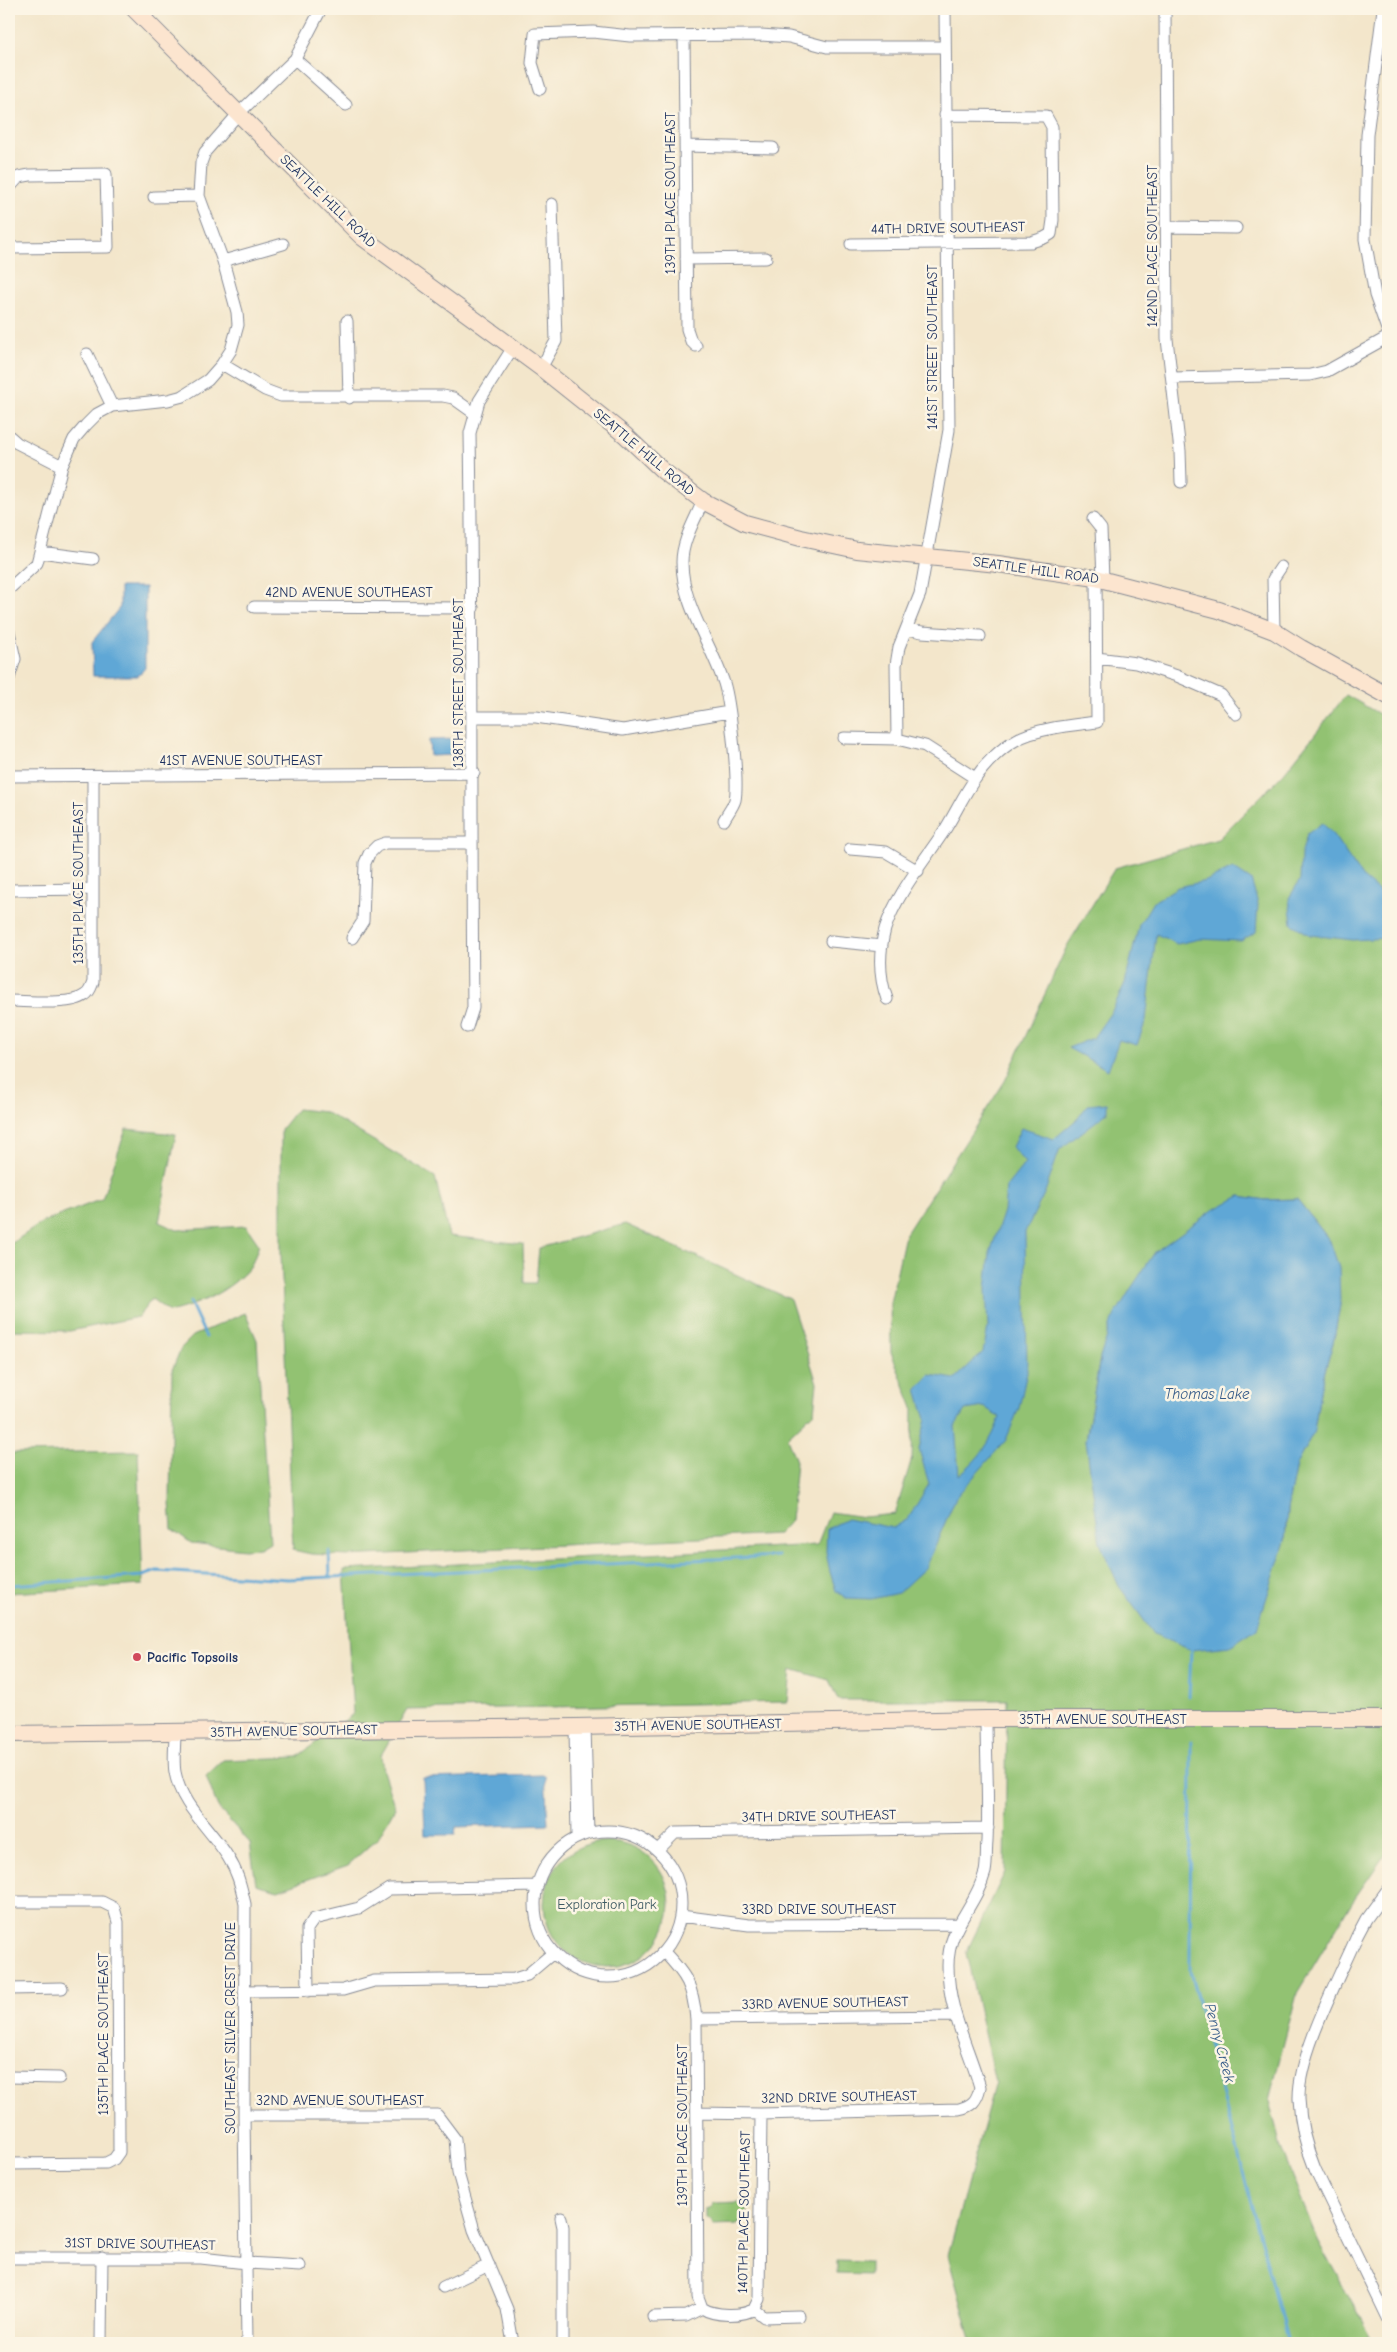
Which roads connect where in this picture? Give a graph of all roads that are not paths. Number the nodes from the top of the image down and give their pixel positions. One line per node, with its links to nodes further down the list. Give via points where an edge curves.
1 (321, 9): 8 (street)
2 (945, 9): 7 (street, 141ST STREET SOUTHEAST)
3 (1165, 9): 19 (street, 142ND PLACE SOUTHEAST)
4 (1383, 9): 29 (street, via 1367,135 1365,239 1375,295)
5 (143, 12): 11 (main road, SEATTLE HILL ROAD)
6 (684, 36): 7 (street, via 789,37 827,47); 9 (street, via 593,32 535,34 532,63); 13 (street, 139TH PLACE SOUTHEAST)
7 (944, 47): 12 (street, 141ST STREET SOUTHEAST)
8 (295, 59): 10 (street); 11 (street)
9 (540, 89)
10 (346, 105)
11 (239, 113): 16 (street, via 205,152); 32 (main road, SEATTLE HILL ROAD, via 362,237)
12 (945, 115): 23 (street, 141ST STREET SOUTHEAST); 23 (street, 44TH DRIVE SOUTHEAST, via 1046,116 1052,127 1053,220 1050,234 1031,242)
13 (685, 146): 14 (street); 26 (street, 139TH PLACE SOUTHEAST)
14 (773, 148)
15 (9, 188): 24 (street, via 19,177 30,175 106,174 108,247)
16 (199, 196): 17 (street); 27 (street)
17 (154, 197)
18 (552, 204): 35 (street, via 556,341)
19 (1168, 227): 20 (street); 36 (street, 142ND PLACE SOUTHEAST, via 1167,339)
20 (1236, 228)
21 (283, 244): 27 (street)
22 (851, 244): 23 (street, 44TH DRIVE SOUTHEAST)
23 (947, 244): 46 (street, 141ST STREET SOUTHEAST, via 949,430)
24 (9, 248)
25 (766, 258): 26 (street)
26 (686, 259): 31 (street, 139TH PLACE SOUTHEAST, via 687,329)
27 (223, 261): 34 (street, via 238,325)
28 (347, 321): 37 (street)
29 (1388, 332)
30 (1388, 337): 36 (street, via 1327,371 1310,375)
31 (696, 346)
32 (512, 349): 35 (main road, SEATTLE HILL ROAD); 39 (street, 138TH STREET SOUTHEAST)
33 (87, 354): 38 (street)
34 (222, 364): 37 (street, via 281,396); 38 (street, via 208,380 183,396)
35 (541, 368): 43 (main road, SEATTLE HILL ROAD)
36 (1172, 378): 42 (street, 142ND PLACE SOUTHEAST)
37 (348, 398): 39 (street, via 443,396 453,398)
38 (112, 406): 41 (street, via 97,414 74,439)
39 (474, 412): 52 (street, 138TH STREET SOUTHEAST, via 470,433)
40 (9, 436): 41 (street, via 17,444)
41 (62, 466): 45 (street)
42 (1181, 482)
43 (703, 501): 46 (main road, SEATTLE HILL ROAD, via 745,523 801,538 857,550); 60 (street, via 685,544 682,561 685,592 724,684)
44 (1093, 519): 49 (street, via 1102,529)
45 (40, 552): 47 (street); 50 (street, via 29,572)
46 (928, 556): 49 (main road, SEATTLE HILL ROAD); 53 (street, 141ST STREET SOUTHEAST, via 920,594)
47 (93, 559)
48 (1281, 567): 54 (street, via 1273,579)
49 (1100, 579): 54 (main road, SEATTLE HILL ROAD, via 1219,610); 57 (street)
50 (9, 589)
51 (254, 607): 52 (street, 42ND AVENUE SOUTHEAST)
52 (473, 608): 62 (street, 138TH STREET SOUTHEAST)
53 (907, 629): 56 (street); 64 (street, 141ST STREET SOUTHEAST, via 899,647 896,666)
54 (1274, 630): 59 (main road, SEATTLE HILL ROAD)
55 (9, 632): 58 (street, via 16,659)
56 (980, 636)
57 (1096, 658): 61 (street, via 1136,663 1177,676 1221,695); 68 (street, via 1097,722 1062,726 1016,740)
58 (9, 678)
59 (1388, 696)
60 (729, 712): 62 (street, via 623,730 536,717); 69 (street, via 735,800)
61 (1236, 714)
62 (474, 717): 65 (street, 138TH STREET SOUTHEAST)
63 (844, 738): 64 (street)
64 (897, 739): 68 (street, via 925,746)
65 (474, 773): 67 (street, 41ST AVENUE SOUTHEAST); 70 (street, 138TH STREET SOUTHEAST)
66 (9, 776): 67 (street, 41ST AVENUE SOUTHEAST)
67 (93, 776): 73 (street, 135TH PLACE SOUTHEAST)
68 (975, 778): 72 (street)
69 (724, 820)
70 (472, 843): 75 (street, via 385,843 377,846 364,863 364,921); 80 (street, 138TH STREET SOUTHEAST, via 473,1008)
71 (850, 849): 72 (street, via 886,852)
72 (918, 871): 77 (street, via 896,904)
73 (92, 889): 74 (street); 79 (street, 135TH PLACE SOUTHEAST, via 93,982 90,990 84,997 68,1001)
74 (9, 890)
75 (352, 938)
76 (831, 941): 77 (street)
77 (882, 946): 78 (street, via 880,981)
78 (887, 1000)
79 (9, 1001)
80 (466, 1027)
81 (986, 1719): 82 (main road, 35TH AVENUE SOUTHEAST); 83 (main road, 35TH AVENUE SOUTHEAST); 86 (street)
82 (1388, 1719)
83 (580, 1727): 84 (main road, 35TH AVENUE SOUTHEAST); 87 (street)
84 (176, 1733): 85 (main road, 35TH AVENUE SOUTHEAST); 98 (street, SOUTHEAST SILVER CREST DRIVE, via 175,1772 182,1792 240,1879 245,1904)
85 (9, 1734)
86 (988, 1828): 88 (street, 34TH DRIVE SOUTHEAST, via 674,1833); 93 (street, via 983,1878 977,1895)
87 (582, 1834): 88 (street, via 613,1830 637,1836); 89 (street, via 551,1857)
88 (659, 1850): 92 (street, via 668,1860 680,1887)
89 (536, 1886): 95 (street, via 535,1910 540,1933); 99 (street, via 389,1889 359,1908 314,1919 307,1929)
90 (1388, 1889): 119 (street, via 1366,1919 1349,1954 1307,2054 1299,2097 1307,2148 1315,2169)
91 (9, 1902): 107 (street, 135TH PLACE SOUTHEAST, via 102,1902 114,1908 118,1922 119,2143 119,2152 106,2163)
92 (681, 1916): 93 (street, 33RD DRIVE SOUTHEAST, via 749,1925); 94 (street, via 675,1935)
93 (957, 1924): 100 (street, via 950,1943 948,1964)
94 (664, 1952): 95 (street, via 648,1966 629,1975 608,1978 588,1975); 101 (street, 139TH PLACE SOUTHEAST, via 684,1972 694,1997)
95 (553, 1953): 99 (street, via 527,1974 514,1979 374,1981 343,1990)
96 (62, 1988): 97 (street)
97 (9, 1989)
98 (244, 1991): 99 (street); 106 (street, SOUTHEAST SILVER CREST DRIVE)
99 (308, 1991)
100 (954, 2016): 101 (street, 33RD AVENUE SOUTHEAST); 105 (street, 32ND DRIVE SOUTHEAST, via 980,2087 978,2099 969,2106 959,2109)
101 (696, 2019): 104 (street, 139TH PLACE SOUTHEAST)
102 (9, 2077): 103 (street)
103 (59, 2078)
104 (697, 2113): 105 (street, 32ND DRIVE SOUTHEAST); 115 (street, 139TH PLACE SOUTHEAST, via 698,2297)
105 (761, 2114): 116 (street, 140TH PLACE SOUTHEAST, via 759,2299)
106 (244, 2116): 111 (street, SOUTHEAST SILVER CREST DRIVE); 112 (street, 32ND AVENUE SOUTHEAST, via 437,2115 455,2139 458,2173 474,2230)
107 (9, 2164)
108 (561, 2218): 123 (street)
109 (102, 2257): 110 (street, 31ST DRIVE SOUTHEAST); 111 (street, 31ST DRIVE SOUTHEAST, via 201,2258); 120 (street)
110 (9, 2258)
111 (246, 2263): 113 (street, 31ST DRIVE SOUTHEAST); 121 (street, SOUTHEAST SILVER CREST DRIVE)
112 (489, 2265): 114 (street); 122 (street, via 507,2308)
113 (300, 2266)
114 (443, 2287)
115 (702, 2308): 116 (street, via 709,2312 747,2313); 118 (street, via 686,2316)
116 (754, 2309): 117 (street, via 764,2317)
117 (799, 2316)
118 (653, 2317)
119 (1388, 2320)
120 (101, 2343)
121 (247, 2343)
122 (513, 2343)
123 (563, 2343)

